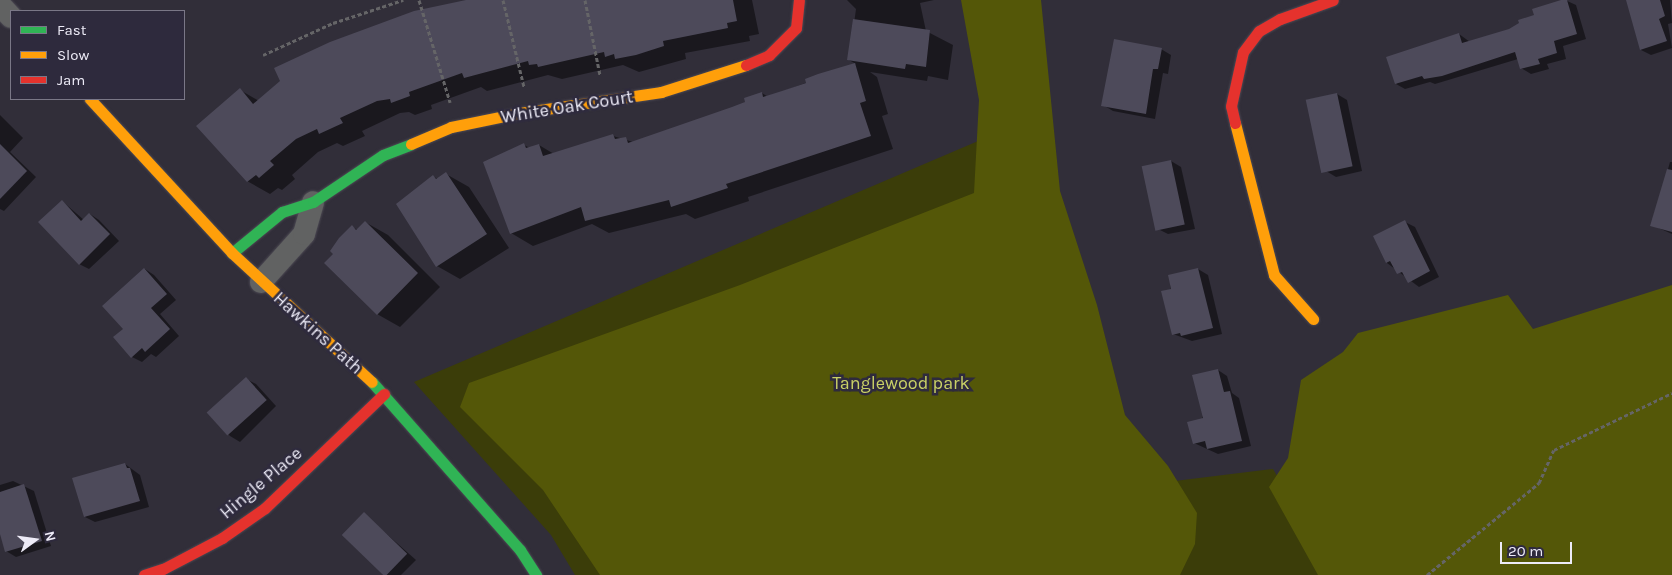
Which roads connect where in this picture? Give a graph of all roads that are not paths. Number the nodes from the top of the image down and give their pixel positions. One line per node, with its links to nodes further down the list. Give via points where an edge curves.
1 (799, 0): 6 (street, White Oak Court, via 796,28 769,55 661,92 519,113 451,127 383,156)
2 (1333, 0): 9 (street, via 1280,19 1259,31 1243,52 1231,106 1274,275)
3 (0, 5): 4 (street)
4 (10, 16)
5 (91, 100): 7 (street, Hawkins Path)
6 (313, 202): 7 (street, White Oak Court, via 282,212); 8 (street, via 304,234)
7 (232, 253): 8 (street, Hawkins Path)
8 (261, 282): 10 (street, Hawkins Path)
9 (1313, 319)
10 (384, 394): 11 (street, Hingle Place, via 265,508 222,538 163,570); 12 (street, Hawkins Path, via 520,550)
11 (144, 575)
12 (536, 575)

